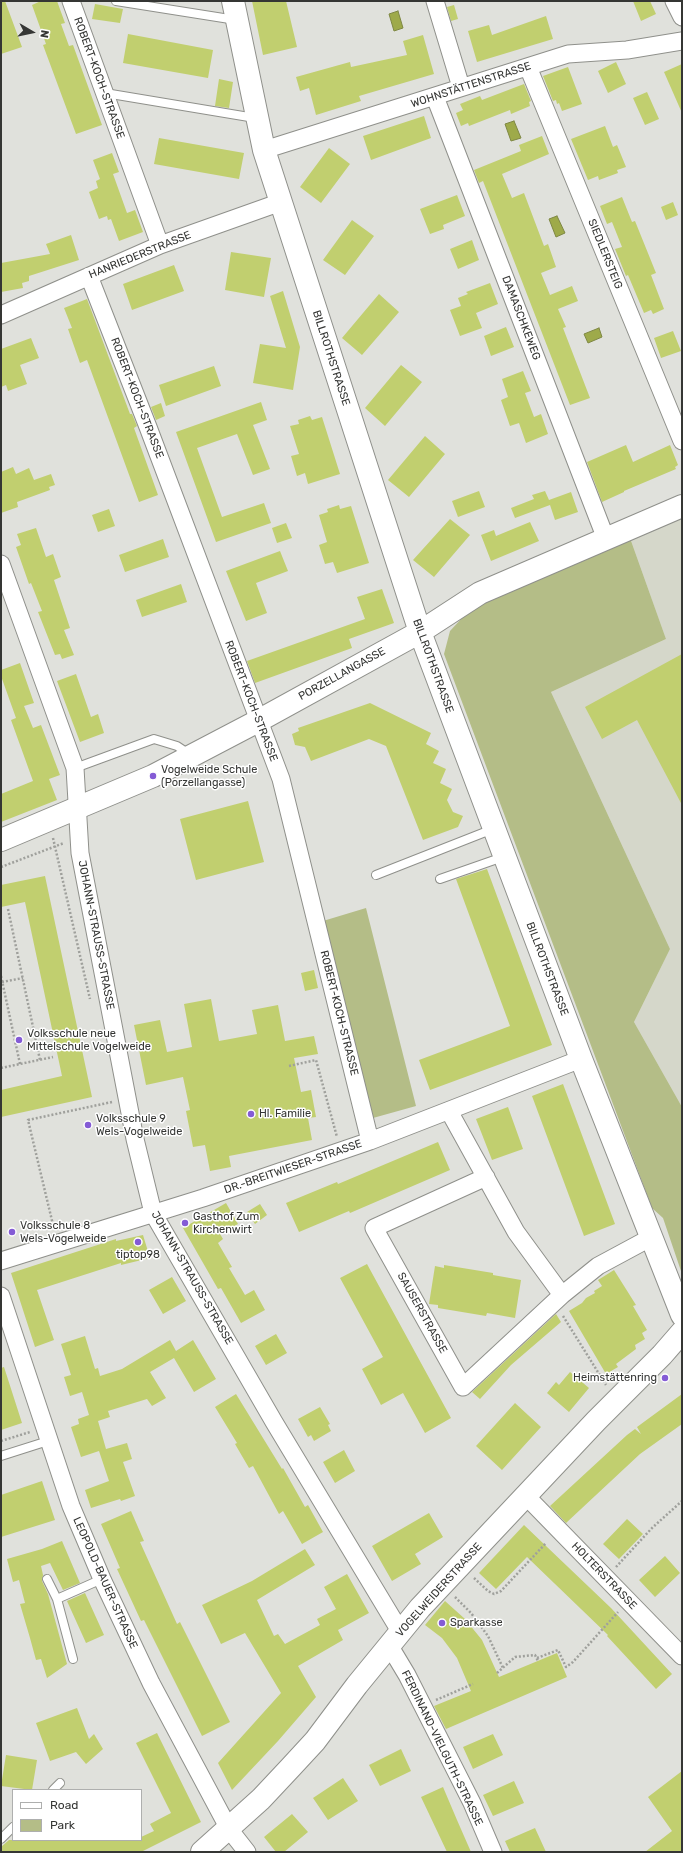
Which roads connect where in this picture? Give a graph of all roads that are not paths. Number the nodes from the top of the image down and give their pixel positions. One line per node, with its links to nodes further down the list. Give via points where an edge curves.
1 (71, 1): 10 (street, ROBERT-KOCH-STRASSE)
2 (116, 1): 5 (lane)
3 (434, 1): 9 (street)
4 (674, 1): 6 (street)
5 (235, 10): 12 (street, BILLROTHSTRASSE)
6 (682, 17)
7 (682, 41): 8 (street, WOHNSTÄTTENSTRASSE, via 627,50 568,54)
8 (528, 67): 9 (street, WOHNSTÄTTENSTRASSE); 18 (street, SIEDLERSTEIG)
9 (461, 88): 11 (street, WOHNSTÄTTENSTRASSE)
10 (104, 93): 12 (lane); 15 (street, ROBERT-KOCH-STRASSE)
11 (435, 96): 13 (street, WOHNSTÄTTENSTRASSE); 20 (street, DAMASCHKEWEG)
12 (258, 119): 13 (street, BILLROTHSTRASSE)
13 (264, 150): 14 (street, BILLROTHSTRASSE)
14 (281, 202): 15 (street, HANRIEDERSTRASSE); 22 (street, BILLROTHSTRASSE)
15 (160, 245): 16 (street, HANRIEDERSTRASSE)
16 (89, 276): 17 (street, HANRIEDERSTRASSE); 23 (street, ROBERT-KOCH-STRASSE, via 190,535)
17 (1, 315)
18 (682, 440)
19 (682, 506): 20 (street, PORZELLANGASSE)
20 (606, 540): 22 (street, PORZELLANGASSE, via 480,593)
21 (1, 564): 25 (street, JOHANN-STRAUSS-STRASSE)
22 (420, 632): 23 (street, PORZELLANGASSE); 27 (street, BILLROTHSTRASSE)
23 (258, 721): 24 (street, PORZELLANGASSE); 34 (street, ROBERT-KOCH-STRASSE, via 281,779)
24 (191, 755): 25 (lane, via 177,746 154,739); 26 (street, PORZELLANGASSE, via 153,776)
25 (75, 768): 26 (street, JOHANN-STRAUSS-STRASSE)
26 (78, 808): 28 (street, PORZELLANGASSE); 36 (street, JOHANN-STRAUSS-STRASSE, via 82,861 127,1098)
27 (493, 828): 29 (street, BILLROTHSTRASSE); 30 (lane)
28 (1, 840)
29 (504, 856): 31 (lane); 32 (street, BILLROTHSTRASSE)
30 (376, 875)
31 (440, 879)
32 (581, 1059): 33 (street, DR.-BREITWIESER-STRASSE); 37 (street, BILLROTHSTRASSE)
33 (449, 1111): 34 (street, DR.-BREITWIESER-STRASSE); 35 (street)
34 (370, 1141): 36 (street, DR.-BREITWIESER-STRASSE)
35 (486, 1177): 40 (street, via 516,1232); 40 (street, SAUSERSTRASSE, via 374,1228 463,1387)
36 (153, 1213): 38 (street, DR.-BREITWIESER-STRASSE); 49 (street, JOHANN-STRAUSS-STRASSE)
37 (650, 1238): 40 (street, SAUSERSTRASSE, via 598,1266); 41 (street, BILLROTHSTRASSE)
38 (1, 1261)
39 (1, 1296): 43 (street, LEOPOLD-BAUER-STRASSE)
40 (558, 1299)
41 (682, 1315)
42 (682, 1332): 45 (street, VOGELWEIDERSTRASSE)
43 (46, 1434): 44 (lane); 47 (street, LEOPOLD-BAUER-STRASSE, via 71,1506)
44 (1, 1456)
45 (526, 1496): 49 (street, VOGELWEIDERSTRASSE, via 442,1584); 50 (street, HOLTERSTRASSE)
46 (47, 1579): 48 (lane)
47 (102, 1579): 48 (lane); 55 (street, LEOPOLD-BAUER-STRASSE, via 150,1683)
48 (57, 1599): 51 (lane)
49 (395, 1638): 55 (street, VOGELWEIDERSTRASSE, via 315,1741); 59 (street, FERDINAND-VIELGUTH-STRASSE, via 423,1705)
50 (682, 1656)
51 (73, 1659)
52 (60, 1783): 53 (lane)
53 (54, 1789)
54 (12, 1828): 56 (lane)
55 (230, 1829): 57 (street, VOGELWEIDERSTRASSE); 58 (street, LEOPOLD-BAUER-STRASSE)
56 (1, 1838)
57 (202, 1852)
58 (247, 1852)
59 (493, 1852)

